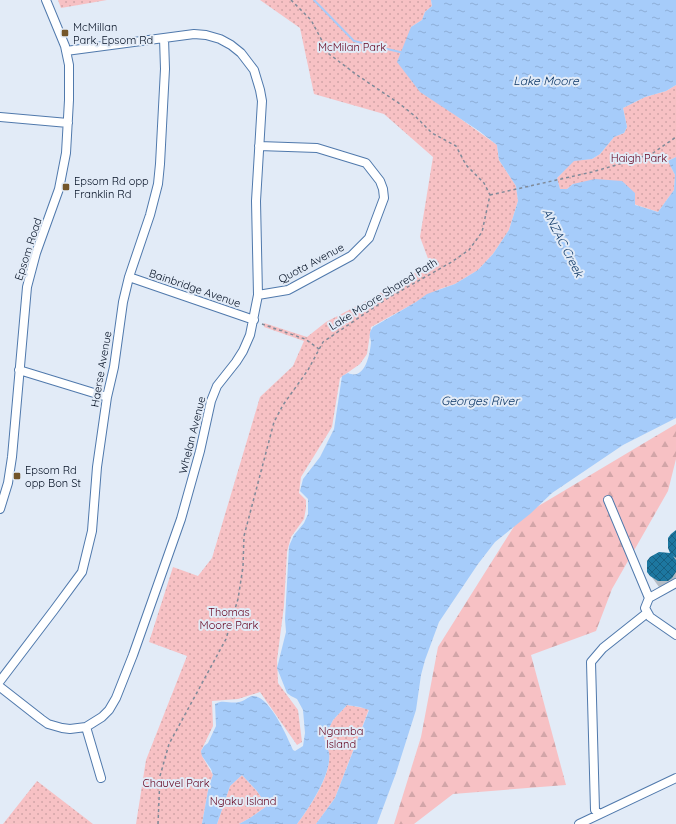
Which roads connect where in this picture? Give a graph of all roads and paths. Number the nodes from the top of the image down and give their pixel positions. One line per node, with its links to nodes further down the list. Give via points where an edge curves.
1 (46, 0): 4 (street, Epsom Road)
2 (291, 0): 9 (path, via 311,20 329,54 400,104 432,133 456,146 466,165 484,183)
3 (164, 38): 4 (street, Whelan Avenue); 8 (street, Whelan Avenue, via 206,35 231,45 245,57 254,70 262,101); 10 (street, Haerse Avenue, via 165,69 158,184)
4 (66, 51): 6 (street, Epsom Road, via 70,78)
5 (0, 117): 6 (street)
6 (68, 123): 15 (street, Epsom Road, via 65,162 60,185 27,287)
7 (676, 137): 9 (path, via 653,153 623,164)
8 (259, 146): 11 (street, Whelan Avenue, via 256,201); 11 (street, Quota Avenue, via 317,148 366,163 380,181 384,189 384,198 369,238 351,256 288,290)
9 (490, 195): 14 (path, Lake Moore Shared Path, via 482,232 469,250 332,334)
10 (129, 277): 12 (street, Bainbridge Avenue); 16 (street, Haerse Avenue)
11 (258, 295): 12 (street, Whelan Avenue)
12 (254, 320): 25 (street, Whelan Avenue, via 243,351 217,386 211,401 200,451 180,519 116,698 102,717)
13 (262, 324): 14 (path, via 305,339)
14 (319, 348): 29 (path, Lake Moore Shared Path, via 308,370 274,422 244,536 238,599 226,639 169,744 160,776)
15 (19, 370): 16 (street); 18 (street, Epsom Road, via 12,457)
16 (107, 397): 23 (street, Haerse Avenue, via 97,467 92,531 82,572)
17 (608, 500): 20 (street)
18 (0, 509)
19 (676, 583): 20 (street)
20 (649, 598): 21 (street, via 645,608)
21 (647, 613): 22 (street); 28 (street, via 603,648 591,662 595,810)
22 (676, 635)
23 (0, 681)
24 (0, 687): 25 (street, Whelan Avenue, via 48,724 70,729)
25 (86, 727): 26 (street)
26 (101, 778)
27 (676, 778): 28 (street)
28 (600, 814): 30 (street)
29 (158, 824)
30 (579, 824)

